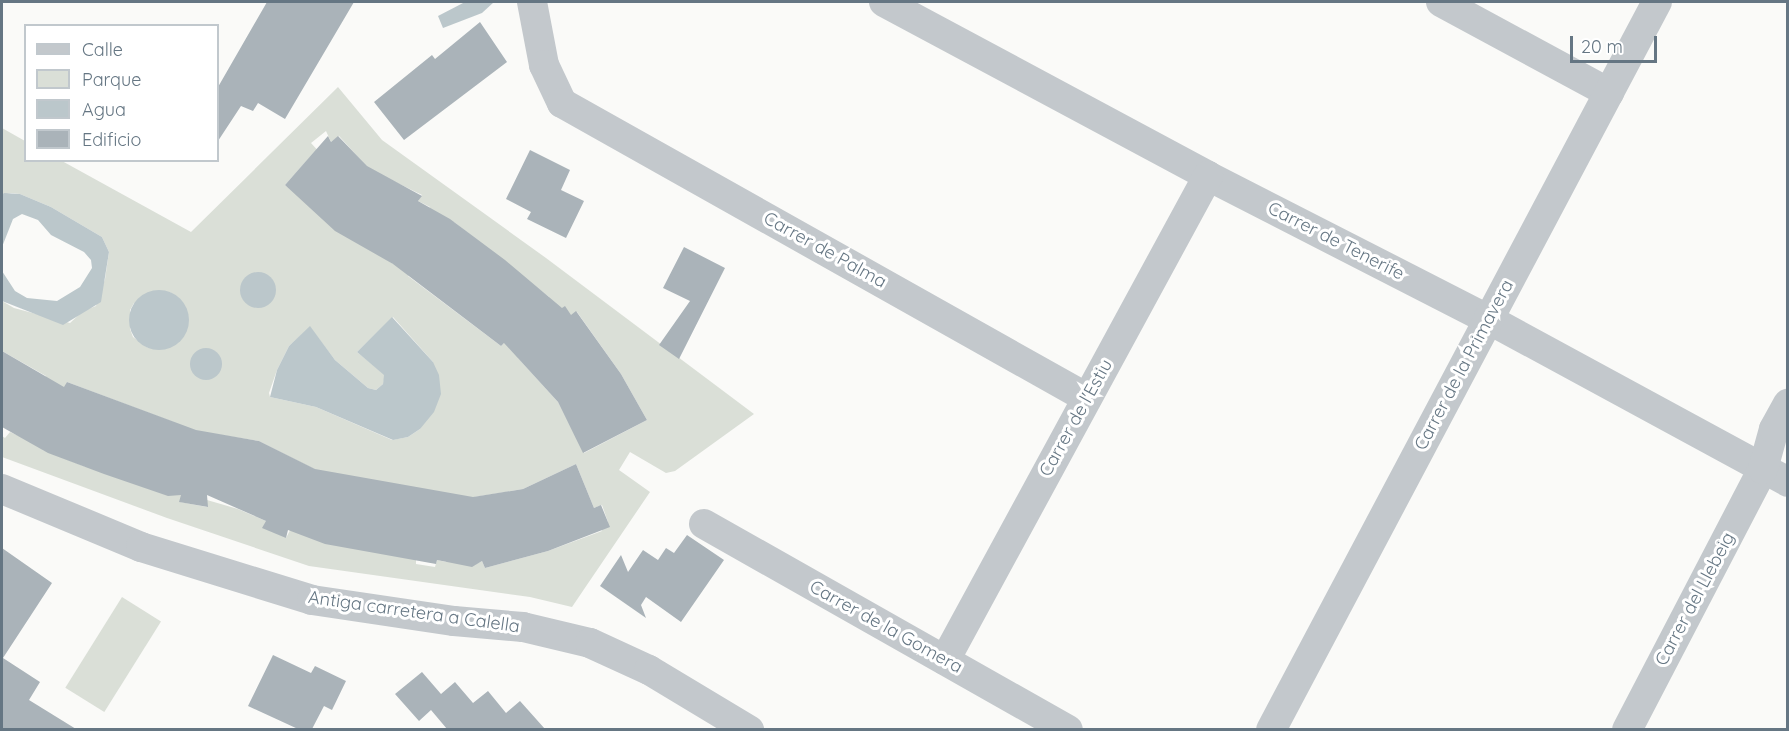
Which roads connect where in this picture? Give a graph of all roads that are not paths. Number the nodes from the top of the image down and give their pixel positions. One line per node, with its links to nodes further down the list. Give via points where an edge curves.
1 (532, 2): 8 (street, Carrer de Palma, via 544,65 562,103)
2 (884, 2): 6 (street, Carrer de Tenerife)
3 (1441, 2): 5 (street)
4 (1657, 2): 5 (street, Carrer de la Primavera)
5 (1609, 93): 7 (street, Carrer de la Primavera)
6 (1208, 176): 7 (street, Carrer de Tenerife); 8 (street, Carrer de l'Estiu)
7 (1488, 319): 11 (street, Carrer de Tenerife); 17 (street, Carrer de la Primavera)
8 (1087, 398): 14 (street, Carrer de l'Estiu)
9 (1788, 404): 11 (street, Carrer del Llebeig, via 1774,429)
10 (1788, 446): 11 (street, Carrer del Llebeig)
11 (1775, 476): 18 (street, Carrer del Llebeig)
12 (2, 489): 15 (street, Antiga carretera a Calella, via 141,547 312,600 523,627 590,643 649,670)
13 (704, 524): 14 (street, Carrer de la Gomera)
14 (945, 660): 16 (street, Carrer de la Gomera)
15 (749, 729)
16 (1068, 729)
17 (1271, 729)
18 (1627, 729)

